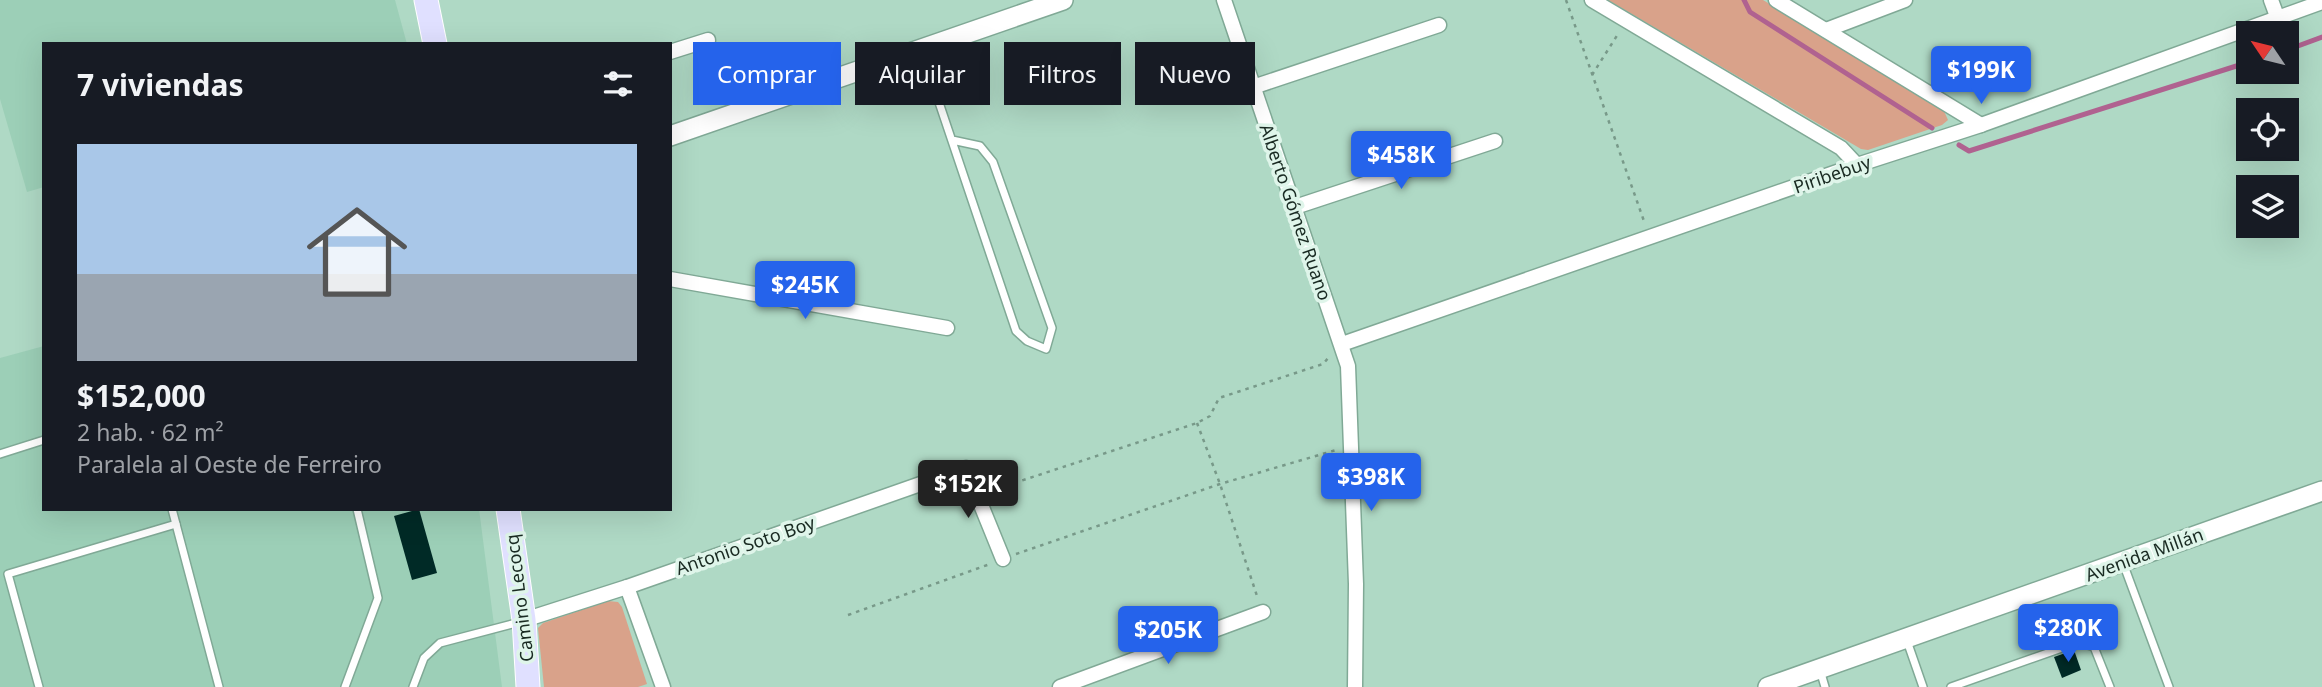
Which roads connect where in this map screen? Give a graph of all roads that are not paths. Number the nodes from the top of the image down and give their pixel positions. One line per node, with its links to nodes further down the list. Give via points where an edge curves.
1 (426, 0): 13 (main road)
2 (1063, 0): 14 (street)
3 (1224, 0): 15 (street, Alberto Gómez Ruano)
4 (1592, 0): 25 (street, via 1841,148)
5 (1776, 0): 11 (street)
6 (2271, 0): 9 (street)
7 (1901, 1): 11 (street)
8 (2322, 2): 9 (street, Piribebuy)
9 (2278, 19): 21 (street, Piribebuy)
10 (1439, 25): 18 (street)
11 (1826, 30): 21 (street)
12 (708, 40): 16 (street)
13 (435, 42)
14 (941, 42)
15 (1238, 42)
16 (672, 51)
17 (855, 72): 22 (street)
18 (1255, 86)
19 (1255, 93): 26 (street, Alberto Gómez Ruano)
20 (940, 105): 23 (lane)
21 (1981, 125): 25 (street, Piribebuy)
22 (672, 135)
23 (952, 140): 23 (lane, via 1016,331 1045,349 1052,328 993,162 980,146)
24 (1495, 141): 26 (street)
25 (1857, 165): 29 (street, Piribebuy)
26 (1295, 208): 29 (street, Alberto Gómez Ruano)
27 (672, 279): 28 (street)
28 (947, 328)
29 (1342, 344): 51 (street, Alberto Gómez Ruano, via 1348,366)
30 (42, 441): 31 (lane)
31 (0, 454)
32 (2322, 491): 38 (street, Avenida Millán)
33 (173, 511): 36 (lane)
34 (357, 511): 46 (lane, via 378,598)
35 (508, 511): 41 (main road, Camino Lecocq)
36 (176, 524): 44 (lane, via 8,574); 45 (lane)
37 (1003, 559): 39 (street, Antonio Soto Boy, via 966,468)
38 (2123, 561): 42 (street, Avenida Millán); 56 (lane)
39 (627, 587): 41 (street, Antonio Soto Boy); 49 (street)
40 (1263, 612): 50 (street)
41 (524, 620): 47 (lane, via 440,642 424,658); 48 (main road, Camino Lecocq)
42 (1906, 638): 43 (street, Avenida Millán); 53 (lane)
43 (1822, 678): 52 (street, Avenida Millán)
44 (39, 687)
45 (219, 687)
46 (345, 687)
47 (412, 687)
48 (528, 687)
49 (663, 687)
50 (1060, 687)
51 (1355, 687)
52 (1769, 687)
53 (1923, 687)
54 (1951, 687): 55 (lane, via 2079,642 2094,646)
55 (2110, 687)
56 (2169, 687)

